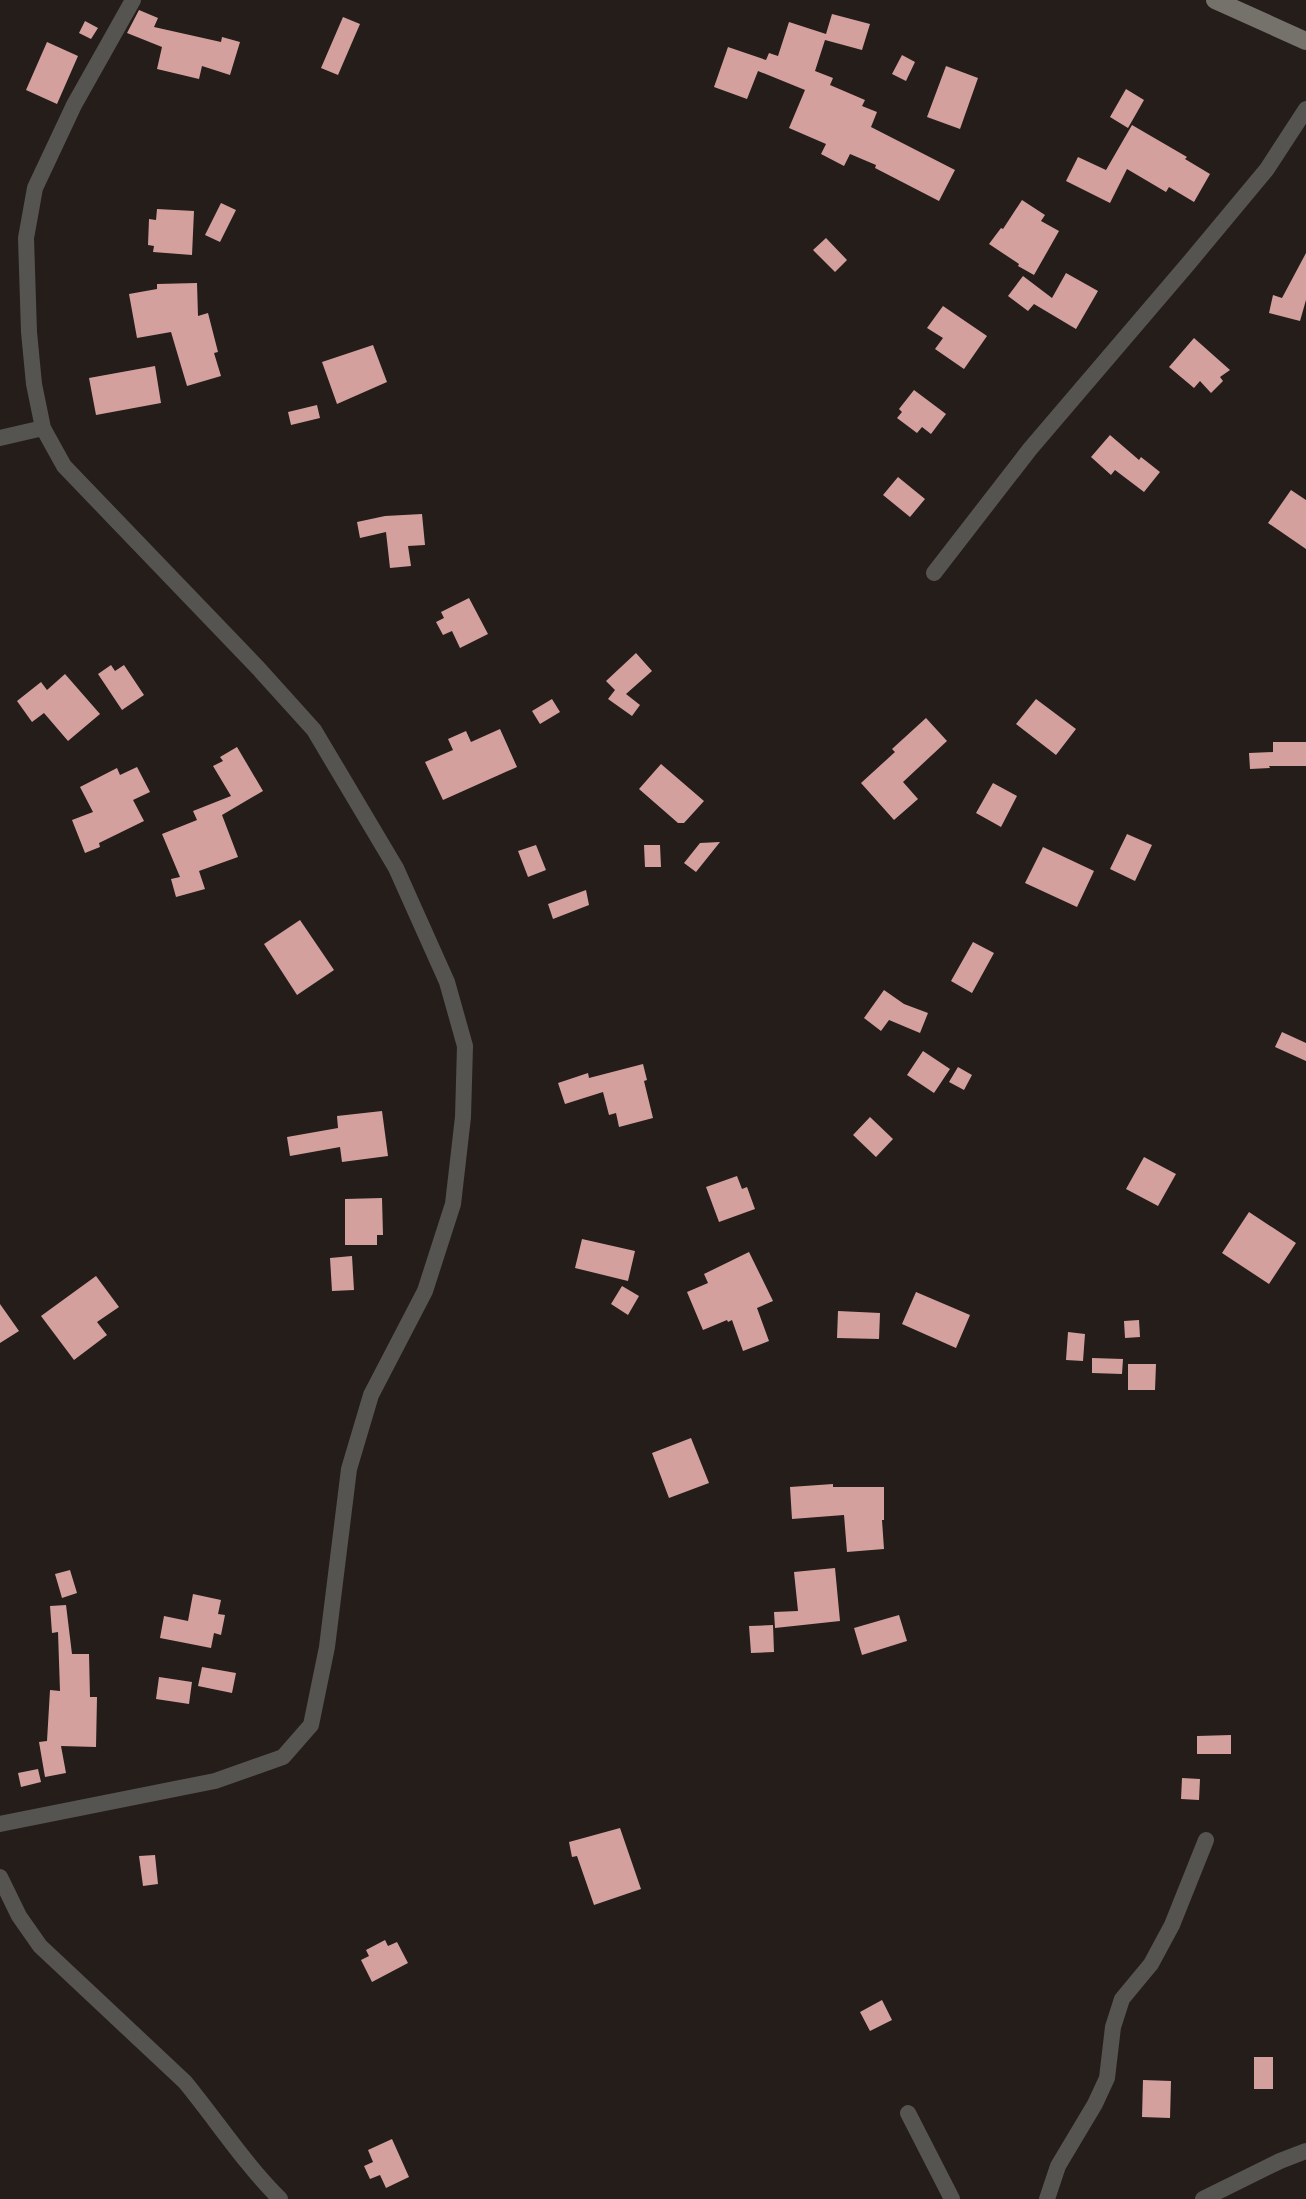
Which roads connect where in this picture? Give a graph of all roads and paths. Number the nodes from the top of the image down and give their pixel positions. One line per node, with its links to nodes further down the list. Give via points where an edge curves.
1 (133, 0): 5 (street, via 74,105 35,188 26,238 29,332)
2 (1215, 0): 3 (main road)
3 (1306, 41)
4 (1306, 109): 7 (street, via 1267,169 1030,449)
5 (43, 428): 6 (street); 8 (street, via 64,466 314,730 396,868 447,982 465,1046 463,1117 453,1204 425,1291 371,1395 349,1469 327,1647 311,1725 283,1757 215,1781)
6 (0, 438)
7 (934, 573)
8 (0, 1824)
9 (1206, 1840): 15 (street, via 1172,1925 1151,1964 1122,1999 1113,2026 1107,2078 1058,2166)
10 (0, 1877): 13 (street, via 19,1916 40,1946 185,2082)
11 (908, 2113): 14 (street)
12 (1306, 2151): 16 (street)
13 (280, 2199)
14 (952, 2199)
15 (1047, 2199)
16 (1203, 2199)

